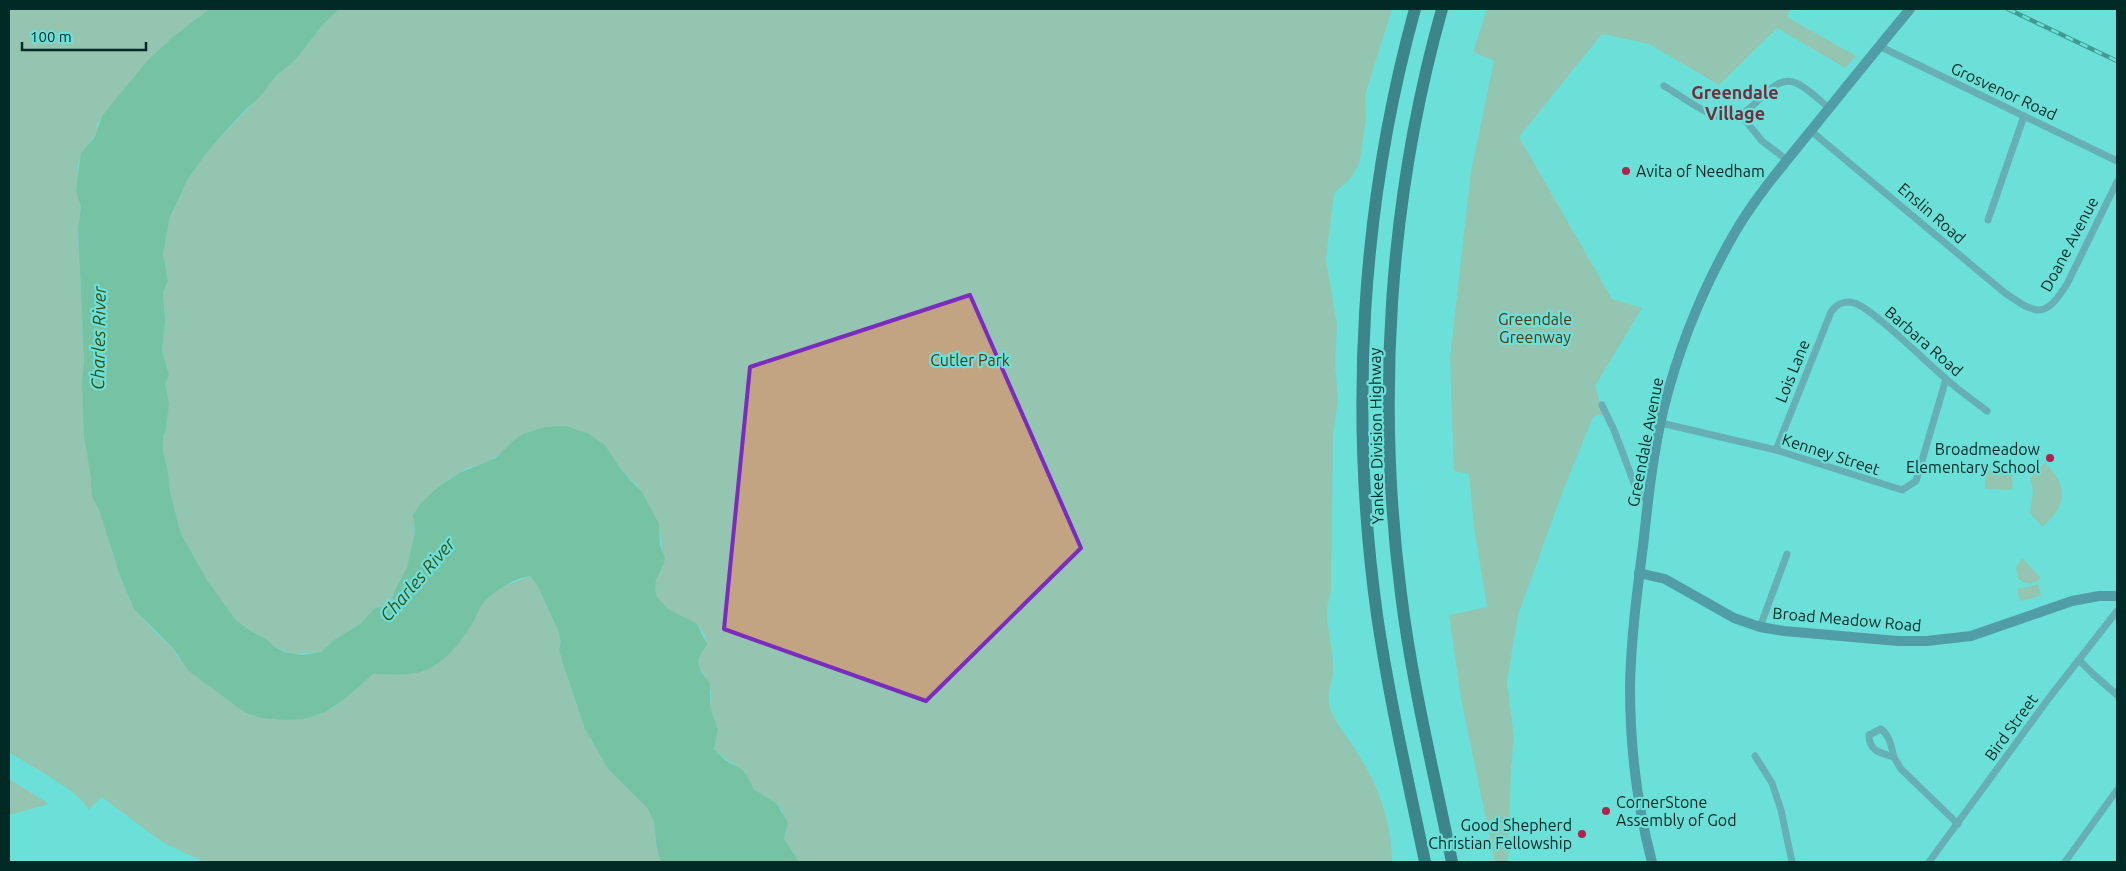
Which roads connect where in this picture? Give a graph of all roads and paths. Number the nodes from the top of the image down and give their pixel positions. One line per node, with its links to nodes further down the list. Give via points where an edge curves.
1 (1415, 9): 33 (highway, Yankee Division Highway, via 1393,102 1374,221 1365,312 1363,418 1367,524 1377,614)
2 (1442, 9): 34 (highway, Yankee Division Highway, via 1420,102 1400,220 1392,310 1389,420 1393,519 1403,609)
3 (1910, 9): 4 (main road, Greendale Avenue)
4 (1879, 46): 6 (main road, Greendale Avenue); 8 (street, Grosvenor Road)
5 (1664, 86): 7 (street, via 1718,116)
6 (1829, 108): 7 (street, via 1799,84 1786,81 1775,85); 9 (main road, Greendale Avenue)
7 (1741, 115): 10 (street, via 1756,136)
8 (2024, 116): 11 (street, Grosvenor Road); 13 (street)
9 (1811, 131): 10 (main road, Greendale Avenue); 15 (street, Enslin Road, via 2005,293 2025,307)
10 (1788, 160): 19 (main road, Greendale Avenue, via 1748,212 1709,282 1681,351)
11 (2117, 161)
12 (2117, 182): 15 (street, Doane Avenue, via 2058,299 2050,307)
13 (1988, 220)
14 (1839, 304): 16 (street, Barbara Road, via 1856,303); 20 (street, Lois Lane, via 1831,312)
15 (2038, 311)
16 (1946, 379): 18 (street, Barbara Road); 20 (street, Kenney Street, via 1916,481 1902,490)
17 (1602, 405): 21 (street, via 1637,491)
18 (1987, 411)
19 (1661, 423): 20 (street, Kenney Street); 21 (main road, Greendale Avenue)
20 (1776, 450)
21 (1648, 500): 23 (main road, Greendale Avenue)
22 (1787, 554): 26 (street)
23 (1639, 573): 26 (main road, Broad Meadow Road, via 1665,580 1734,618); 35 (main road, Greendale Avenue, via 1630,688 1637,779)
24 (2117, 596): 26 (main road, Broad Meadow Road, via 2072,601 1971,636 1927,641)
25 (2117, 611): 27 (street, Bird Street)
26 (1760, 627)
27 (2079, 660): 28 (street); 32 (street, Bird Street)
28 (2117, 695)
29 (1755, 756): 36 (street, via 1772,783)
30 (1894, 757): 32 (street, via 1901,769)
31 (2117, 790): 38 (street)
32 (1958, 824): 37 (street, Bird Street)
33 (1425, 862)
34 (1452, 862)
35 (1652, 862)
36 (1792, 862)
37 (1929, 862)
38 (2065, 862)

